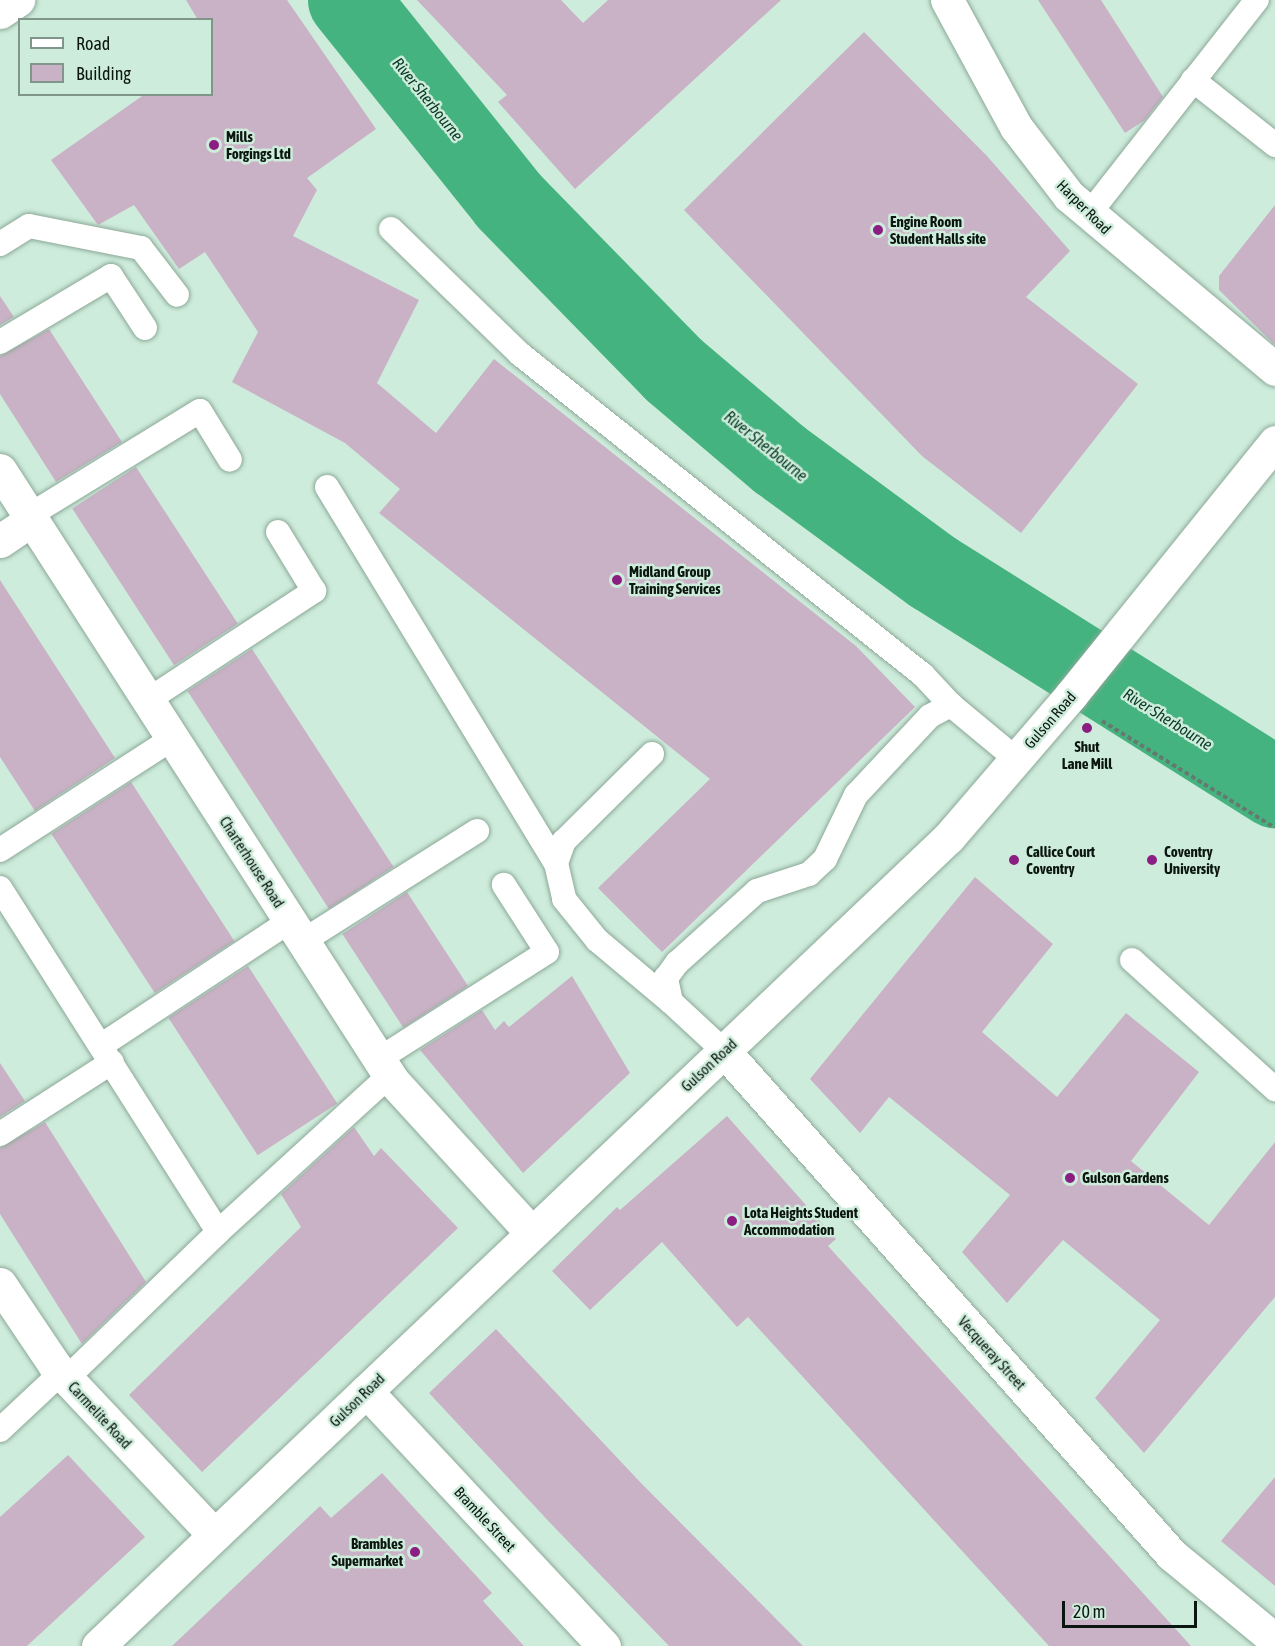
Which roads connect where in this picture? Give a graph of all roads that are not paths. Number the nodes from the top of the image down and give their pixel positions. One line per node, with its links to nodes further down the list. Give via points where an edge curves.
1 (18, 0): 4 (street)
2 (946, 0): 7 (street, Harper Road, via 1038,161)
3 (1257, 0): 5 (lane)
4 (0, 12)
5 (1193, 80): 6 (lane); 7 (lane)
6 (1275, 145)
7 (1089, 214): 13 (street, Harper Road)
8 (391, 229): 22 (lane, via 520,354 923,675)
9 (0, 244): 10 (lane, via 29,226 141,248)
10 (177, 295)
11 (145, 328): 12 (lane, via 111,276)
12 (0, 342)
13 (1275, 369)
14 (1275, 442): 25 (street, Gulson Road)
15 (230, 460): 18 (lane, via 200,411)
16 (0, 470): 18 (street, Charterhouse Road)
17 (327, 487): 28 (lane)
18 (31, 517): 20 (street); 21 (street, Charterhouse Road)
19 (278, 532): 21 (lane, via 315,591)
20 (0, 541)
21 (148, 700): 23 (street, Charterhouse Road)
22 (951, 705): 25 (lane); 33 (lane, via 930,716 856,795 825,859 809,874 757,891 677,963 666,978)
23 (173, 738): 27 (lane); 31 (street, Charterhouse Road)
24 (652, 754): 28 (lane, via 564,841)
25 (1016, 759): 34 (street, Gulson Road, via 949,837)
26 (477, 831): 31 (lane)
27 (0, 850)
28 (556, 863): 33 (lane, via 564,899 597,940)
29 (504, 885): 36 (lane, via 547,952)
30 (0, 888): 35 (lane)
31 (296, 931): 35 (lane); 36 (street, Charterhouse Road)
32 (1132, 960): 37 (lane)
33 (671, 1002): 34 (lane)
34 (724, 1051): 40 (street, Gulson Road); 46 (street, Vecqueray Street, via 1172,1555)
35 (107, 1053): 38 (lane); 39 (lane)
36 (384, 1068): 39 (lane); 40 (street, Charterhouse Road)
37 (1275, 1089)
38 (0, 1134)
39 (218, 1232): 42 (lane)
40 (531, 1232): 43 (street, Gulson Road)
41 (0, 1284): 42 (street, Carmelite Road)
42 (63, 1376): 44 (lane); 45 (street, Carmelite Road)
43 (366, 1391): 45 (street, Gulson Road); 48 (street, Bramble Street)
44 (0, 1430)
45 (214, 1535): 47 (street, Gulson Road)
46 (1275, 1640)
47 (98, 1646)
48 (604, 1646)

